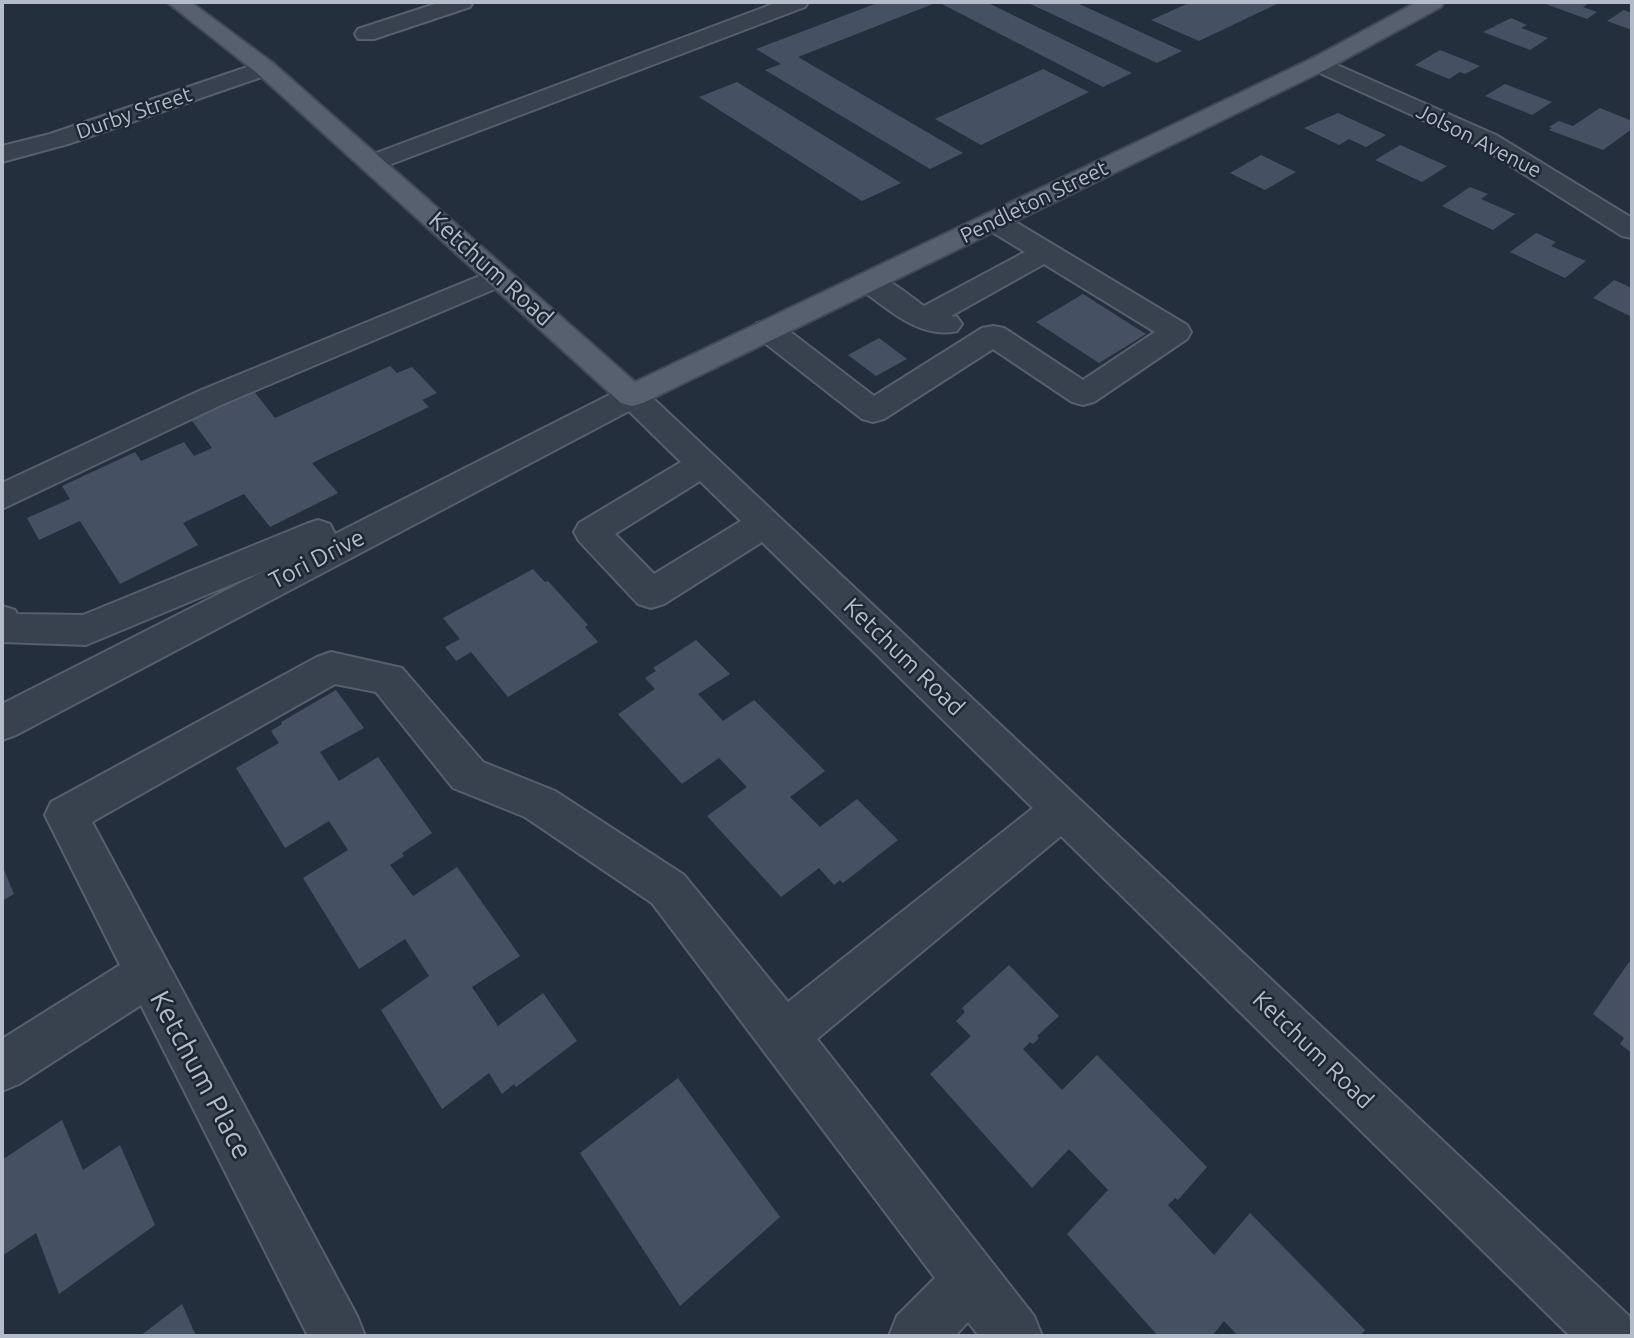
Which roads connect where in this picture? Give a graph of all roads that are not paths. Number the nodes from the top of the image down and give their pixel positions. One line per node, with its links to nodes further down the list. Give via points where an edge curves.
1 (178, 2): 7 (main road, Ketchum Road)
2 (462, 2): 5 (street)
3 (797, 2): 9 (street)
4 (1433, 2): 6 (main road, Pendleton Street)
5 (366, 34)
6 (1319, 64): 10 (main road, Pendleton Street); 11 (street, Jolson Avenue, via 1487,139)
7 (265, 68): 8 (street, Durby Street); 9 (main road, Ketchum Road)
8 (2, 154)
9 (372, 163): 13 (main road, Ketchum Road)
10 (994, 221): 12 (street); 14 (main road, Pendleton Street)
11 (1632, 230)
12 (1045, 252): 15 (street); 17 (street, via 1176,331 1083,395)
13 (499, 277): 18 (main road, Ketchum Road); 20 (street, via 211,398)
14 (869, 282): 15 (street); 16 (main road, Pendleton Street)
15 (923, 318): 17 (street)
16 (768, 330): 17 (street, via 873,411); 18 (main road, Pendleton Street)
17 (993, 335)
18 (623, 388): 19 (street, Ketchum Road); 22 (street, via 335,525 86,630 5,628); 23 (street, Tori Drive)
19 (704, 464): 21 (street, Ketchum Road); 21 (street, via 592,532 651,594)
20 (2, 497)
21 (765, 523): 24 (street, Ketchum Road)
22 (2, 621)
23 (2, 723)
24 (1062, 810): 26 (street); 32 (street, Ketchum Road)
25 (148, 974): 26 (street, Ketchum Place, via 65,814 331,668 388,679 468,775 540,804 668,889); 27 (street); 29 (street, Ketchum Place)
26 (784, 1035): 28 (street)
27 (2, 1067)
28 (970, 1280): 30 (street); 31 (street)
29 (337, 1336)
30 (917, 1336)
31 (1014, 1336)
32 (1609, 1336)

